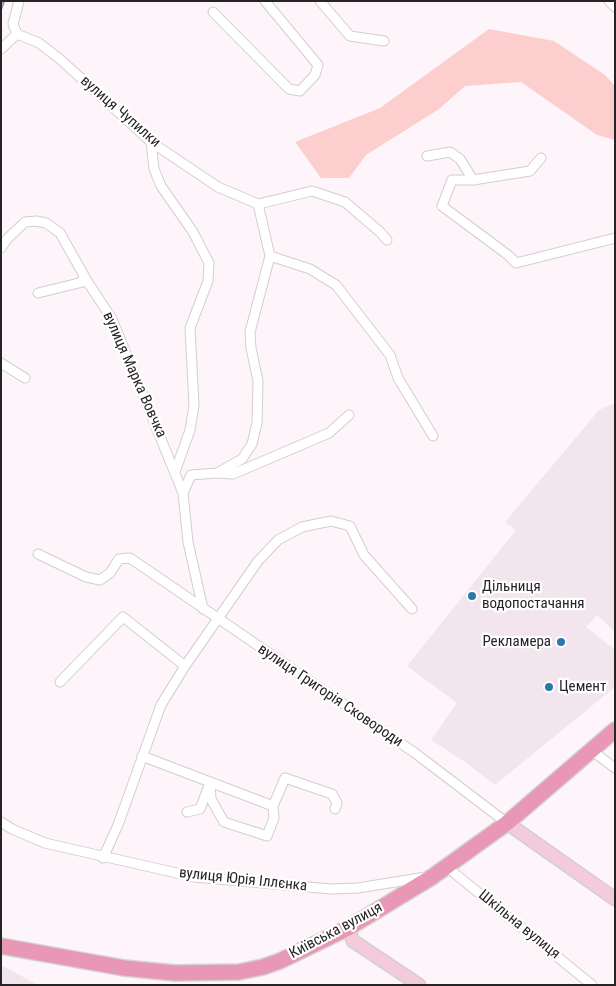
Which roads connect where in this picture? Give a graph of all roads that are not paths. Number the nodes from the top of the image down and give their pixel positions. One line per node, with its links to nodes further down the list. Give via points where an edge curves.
1 (19, 1): 7 (street, via 13,24)
2 (265, 1): 6 (street, via 318,65 315,75 300,91 289,90)
3 (320, 1): 8 (street, via 350,36)
4 (609, 1): 5 (street)
5 (615, 7)
6 (213, 12)
7 (17, 34): 9 (street); 10 (street, вулиця Чупилки, via 39,43 61,60)
8 (384, 41)
9 (1, 49)
10 (151, 142): 14 (street, вулиця Чупилки, via 218,187); 26 (street, вулиця Марка Вовчка, via 154,169 161,186 208,263 208,281 190,328 194,405 190,430)
11 (427, 156): 13 (street, via 450,152 460,159)
12 (541, 158): 13 (street, via 530,171)
13 (472, 180): 15 (street, via 452,180 442,206 516,263)
14 (258, 204): 16 (street, via 312,191 345,202); 19 (street)
15 (615, 238)
16 (387, 240)
17 (1, 248): 20 (street, вулиця Марка Вовчка, via 26,222 46,223 60,233)
18 (64, 250): 20 (street, вулиця Марка Вовчка, via 81,278)
19 (270, 256): 25 (street, via 310,269 336,285 390,355 398,378); 27 (street, via 250,332 258,381 257,423 252,444 242,459)
20 (87, 282): 21 (street); 26 (street, вулиця Марка Вовчка, via 112,319)
21 (38, 293)
22 (1, 363): 23 (street)
23 (25, 378)
24 (349, 415): 27 (street, via 329,433 233,474)
25 (433, 436)
26 (175, 472): 28 (street, вулиця Марка Вовчка)
27 (217, 473): 28 (street, via 191,475)
28 (183, 493): 30 (street, вулиця Марка Вовчка, via 188,542)
29 (38, 554): 30 (street, вулиця Григорія Сковороди, via 86,577 100,580 110,573 119,559 130,558)
30 (203, 609): 32 (street, вулиця Григорія Сковороди)
31 (412, 609): 32 (street, via 364,555 350,526 331,521 302,527 278,540 258,561)
32 (218, 620): 33 (street); 44 (street, вулиця Григорія Сковороди, via 415,753)
33 (185, 666): 34 (street, via 123,617); 37 (street, via 161,705)
34 (60, 682)
35 (615, 730): 36 (main road, Київська вулиця)
36 (591, 750): 38 (street); 44 (main road, Київська вулиця)
37 (142, 756): 39 (street); 45 (street)
38 (615, 768)
39 (210, 783): 40 (street); 40 (street, via 211,799 224,822 267,836 274,818); 42 (street, via 200,809)
40 (274, 806): 41 (street, via 285,778 332,794 337,803)
41 (335, 809)
42 (187, 812)
43 (1, 822): 45 (street, вулиця Юрія Іллєнка, via 45,843)
44 (507, 823): 46 (main road, Київська вулиця); 48 (street, вулиця Григорія Сковороди)
45 (104, 858): 47 (street, вулиця Юрія Іллєнка, via 194,877 331,889)
46 (448, 864): 47 (main road, Київська вулиця); 52 (street, Шкільна вулиця, via 453,872)
47 (432, 876): 49 (main road, Київська вулиця)
48 (615, 899)
49 (348, 928): 50 (main road, Київська вулиця, via 280,961 239,972 175,973 124,968); 51 (street, via 353,941)
50 (1, 946)
51 (419, 985)
52 (592, 985)

